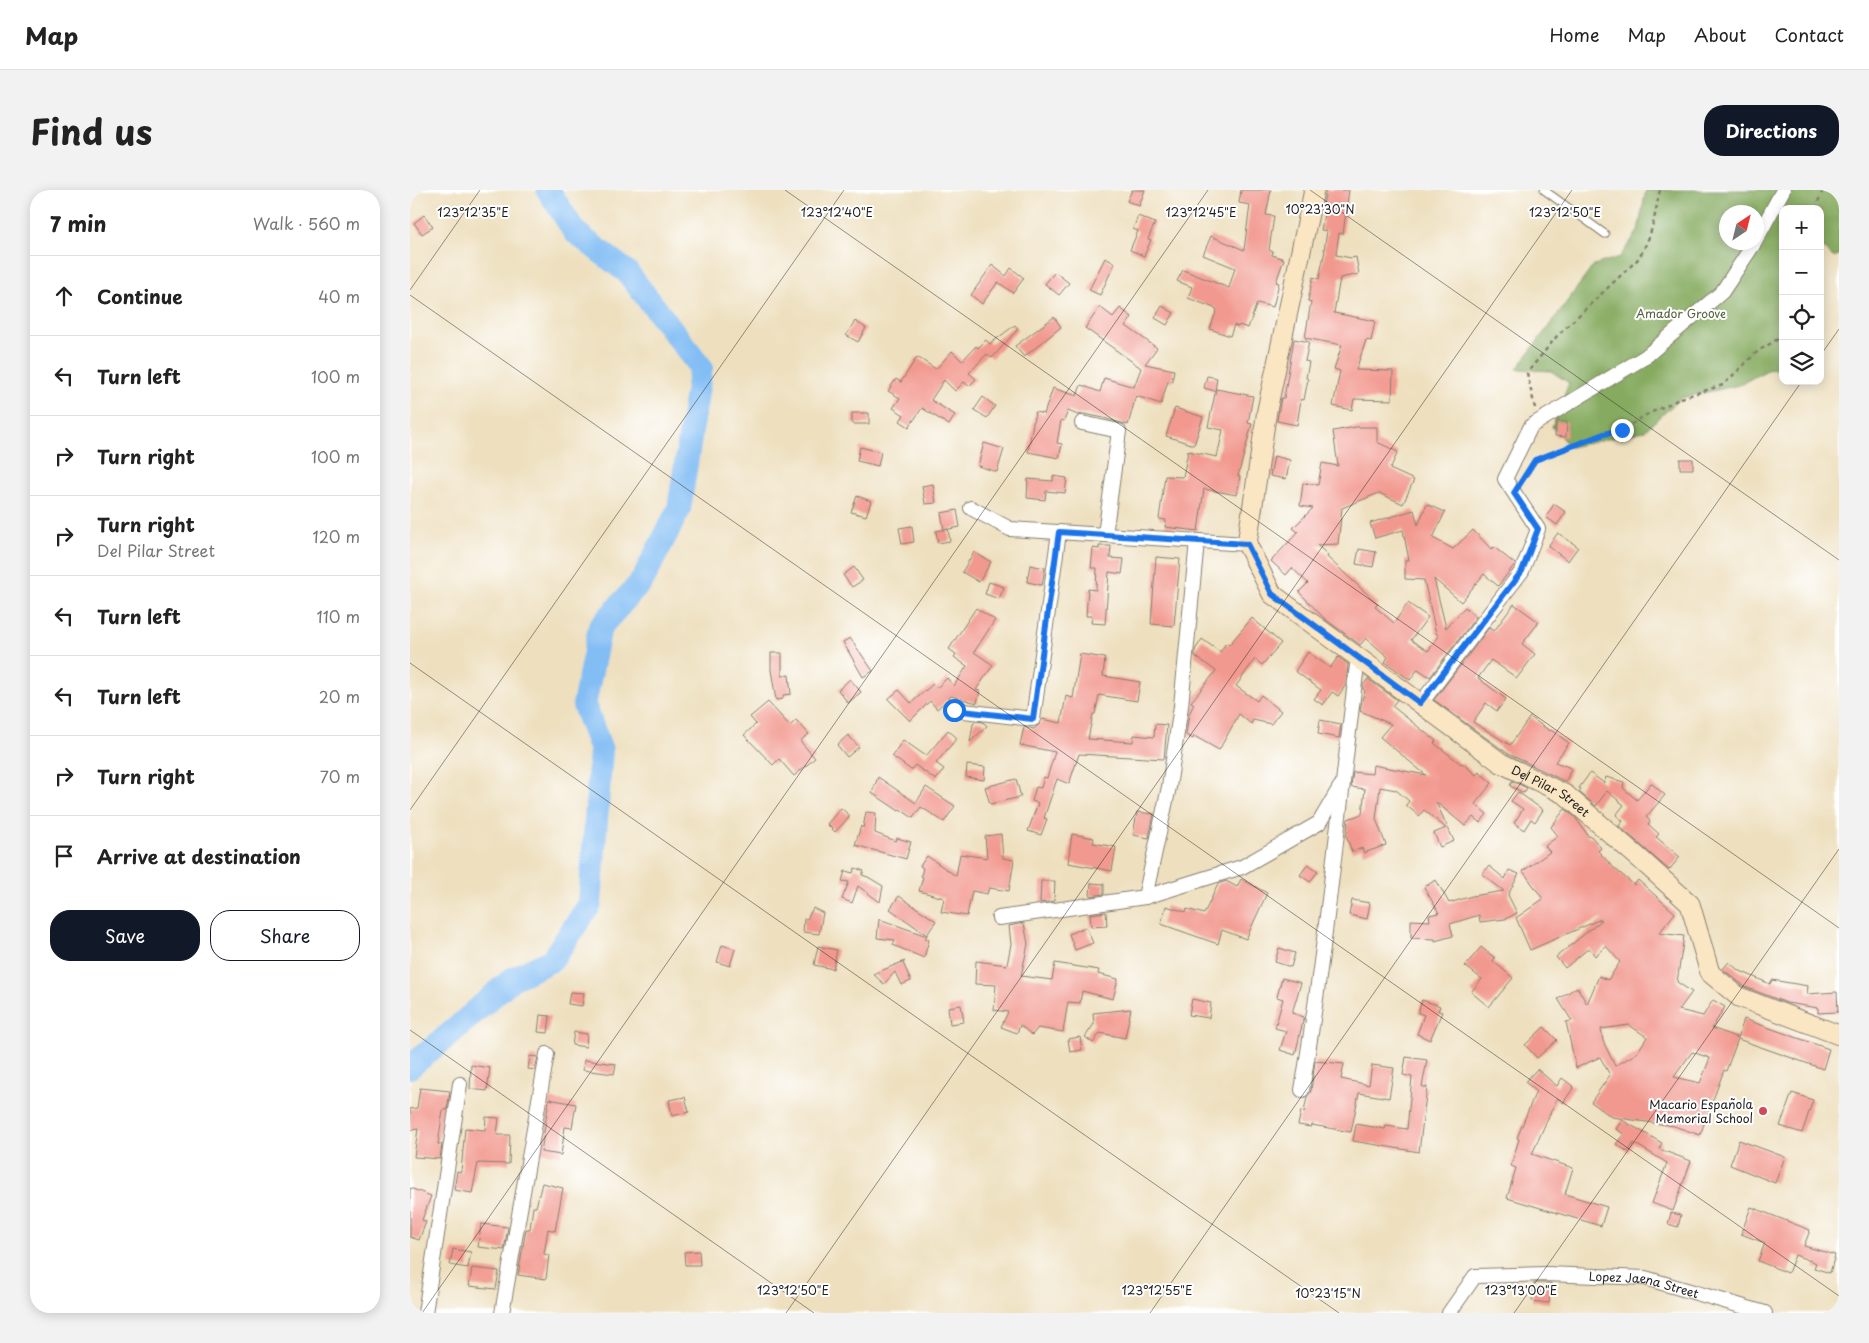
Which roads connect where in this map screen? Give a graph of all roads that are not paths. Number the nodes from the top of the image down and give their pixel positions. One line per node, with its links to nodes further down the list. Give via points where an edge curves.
1 (1314, 190): 12 (street, via 1267,410)
2 (1544, 190): 5 (lane)
3 (1783, 190): 4 (street)
4 (1764, 226)
5 (1605, 234)
6 (1750, 250): 14 (street, via 1722,292 1645,357 1531,426 1505,479 1538,529 1522,571)
7 (1082, 423): 10 (street, via 1120,431)
8 (971, 508): 9 (street, via 1010,529)
9 (1059, 532): 10 (street); 15 (street, via 1033,719)
10 (1104, 535): 11 (street)
11 (1197, 541): 12 (street); 17 (street, via 1182,706)
12 (1247, 544): 13 (street, Del Pilar Street, via 1272,594)
13 (1358, 657): 14 (street, Del Pilar Street); 16 (street)
14 (1420, 703): 19 (street, Del Pilar Street, via 1501,763 1566,795 1690,904 1710,973 1739,997)
15 (954, 710)
16 (1343, 782): 17 (street, via 1319,824 1242,866); 22 (street)
17 (1145, 897): 18 (street)
18 (999, 918)
19 (1839, 1035)
20 (547, 1054): 24 (street)
21 (460, 1084): 23 (street)
22 (1302, 1090)
23 (425, 1313)
24 (502, 1313)
25 (1449, 1313): 26 (street, Lopez Jaena Street, via 1476,1276 1547,1274 1644,1278)
26 (1765, 1313)

